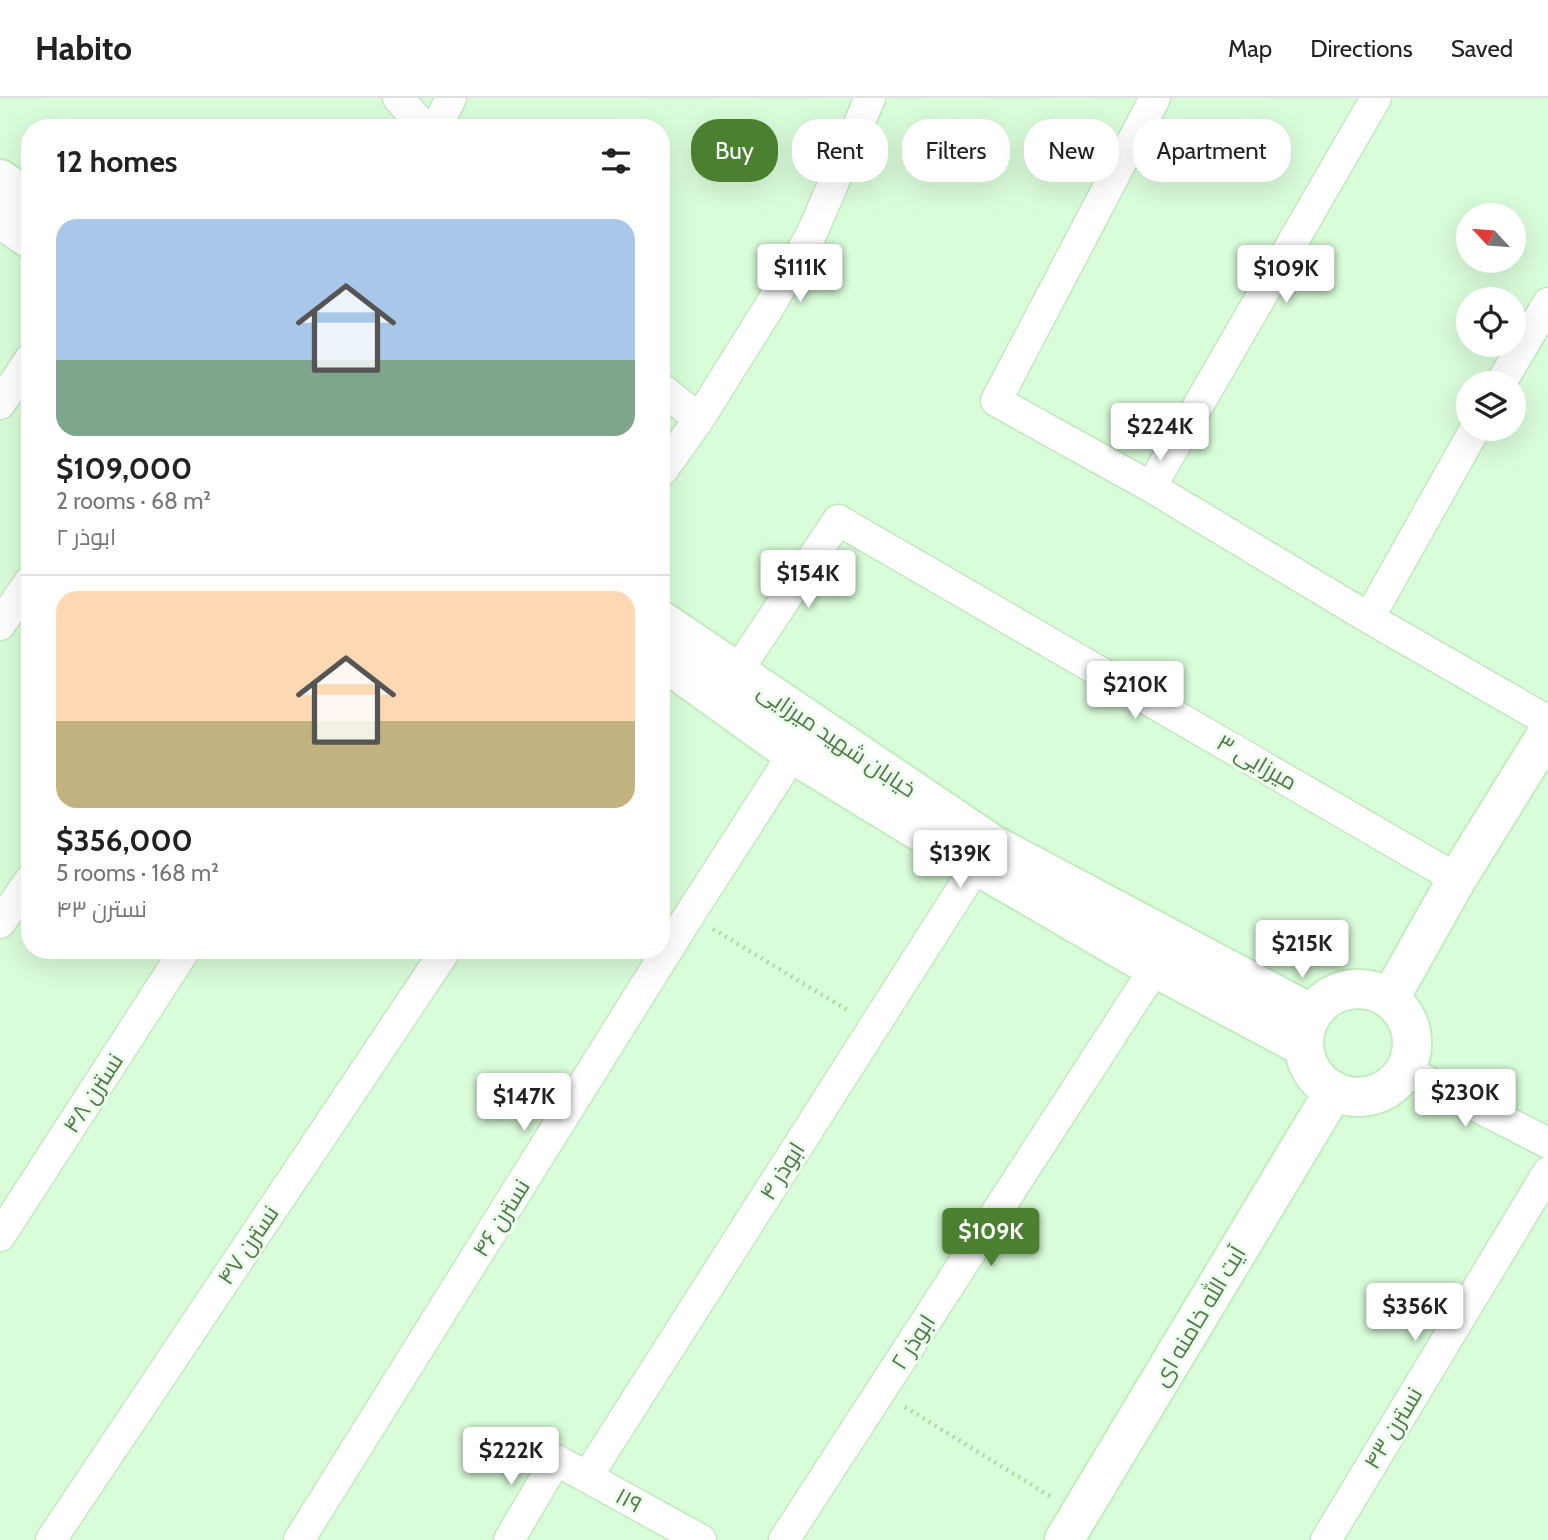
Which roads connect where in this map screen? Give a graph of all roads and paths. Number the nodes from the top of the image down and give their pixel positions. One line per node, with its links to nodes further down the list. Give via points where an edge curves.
1 (398, 98): 6 (street)
2 (451, 98): 7 (street)
3 (870, 98): 17 (street, via 812,233)
4 (1154, 98): 20 (street, via 996,401)
5 (1376, 98): 20 (street)
6 (417, 119)
7 (440, 119)
8 (0, 179): 9 (street)
9 (21, 194)
10 (0, 219): 11 (street)
11 (21, 233)
12 (1548, 303): 13 (street)
13 (1508, 371)
14 (21, 372): 16 (street)
15 (670, 395): 17 (street)
16 (0, 404)
17 (699, 419): 19 (street)
18 (1468, 441): 22 (street)
19 (670, 460)
20 (1151, 487): 22 (street)
21 (21, 594): 23 (street)
22 (1369, 618): 27 (street)
23 (0, 625)
24 (670, 636): 26 (street, خیابان شهید میرزایی)
25 (670, 639): 29 (street, خیابان شهید میرزایی)
26 (736, 673): 31 (street, میرزایی ۳, via 838,520); 42 (street, خیابان شهید میرزایی, via 992,844)
27 (1548, 721)
28 (1548, 732): 31 (street)
29 (793, 754): 30 (street, خیابان شهید میرزایی); 33 (street, نسترن ۴۶)
30 (976, 865): 39 (street, خیابان شهید میرزایی); 41 (street, ابوذر ۴)
31 (1457, 879): 40 (street)
32 (21, 893): 34 (street)
33 (690, 914): 35 (street, نسترن ۴۶); 41 (path)
34 (0, 923)
35 (670, 946)
36 (179, 959): 47 (street, نسترن ۴۸)
37 (440, 959): 51 (street, نسترن ۴۷)
38 (662, 959): 52 (street, نسترن ۴۶)
39 (1155, 968): 42 (street, خیابان شهید میرزایی); 48 (street, ابوذر ۲)
40 (1390, 998): 42 (street, via 1362,988 1334,994 1321,1003); 43 (street, via 1409,1024 1411,1055)
41 (874, 1026): 49 (street, ابوذر ۴)
42 (1308, 1030): 44 (street, via 1307,1060 1313,1073)
43 (1405, 1070): 44 (street, via 1395,1083 1366,1097); 45 (street)
44 (1334, 1091): 50 (street, آیت الله خامنه ای)
45 (1548, 1143)
46 (1548, 1172): 56 (street, نسترن ۴۳)
47 (0, 1236)
48 (880, 1392): 50 (path); 55 (street, ابوذر ۲)
49 (587, 1477): 53 (street, ۱۱۹, via 556,1460); 54 (street, ۱۱۹)
50 (1072, 1527)
51 (51, 1540)
52 (299, 1540)
53 (509, 1540)
54 (701, 1540)
55 (784, 1540)
56 (1326, 1540)

